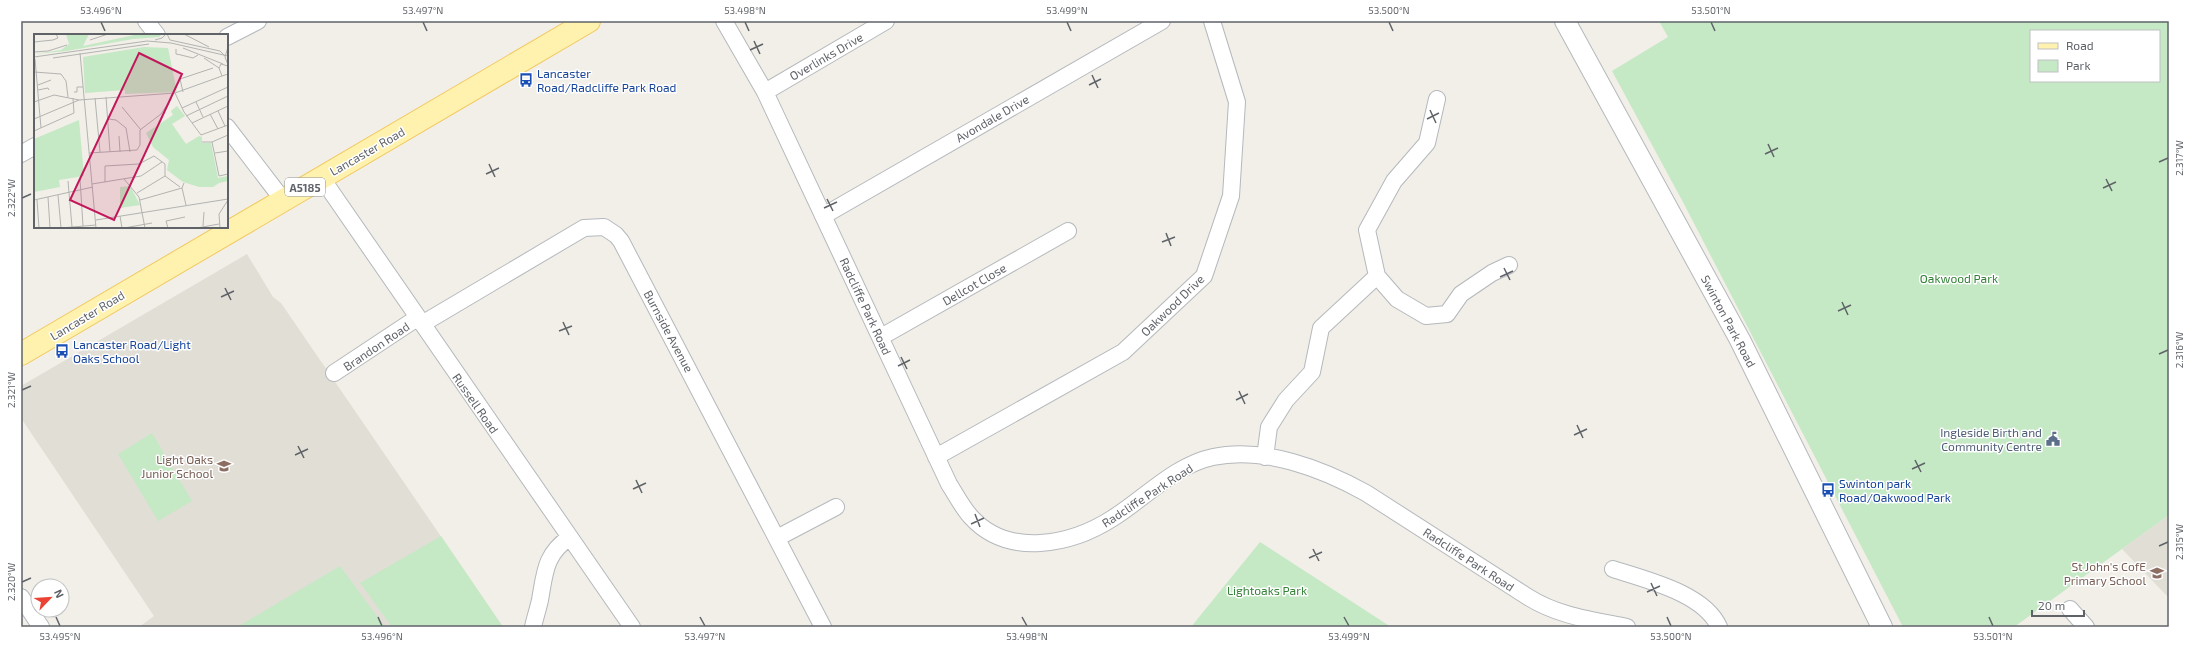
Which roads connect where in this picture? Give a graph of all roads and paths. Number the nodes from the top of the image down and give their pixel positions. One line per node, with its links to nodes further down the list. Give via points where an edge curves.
1 (146, 21): 9 (street)
2 (258, 21): 10 (street)
3 (588, 21): 16 (main road, Lancaster Road / A5185)
4 (724, 21): 11 (street, Radcliffe Park Road)
5 (886, 21): 11 (street, Overlinks Drive)
6 (1162, 21): 18 (street, Avondale Drive)
7 (1212, 21): 26 (street, Oakwood Drive, via 1237,102 1231,196 1204,276 1123,352)
8 (1565, 21): 40 (street, Swinton Park Road, via 1740,340)
9 (156, 34)
10 (228, 36)
11 (765, 92): 18 (street, Radcliffe Park Road)
12 (1437, 99): 21 (street, via 1427,143 1394,181 1367,230)
13 (228, 128): 17 (street)
14 (34, 147): 15 (street)
15 (21, 154)
16 (321, 178): 17 (main road, Lancaster Road / A5185); 22 (street, Russell Road)
17 (283, 200): 24 (main road, Lancaster Road / A5185)
18 (823, 216): 23 (street, Radcliffe Park Road)
19 (1068, 231): 23 (street, Dellcot Close)
20 (1509, 265): 21 (street, via 1460,294 1447,314 1426,316 1397,298)
21 (1377, 276): 27 (street, via 1321,328 1312,372 1286,400 1269,427)
22 (419, 321): 25 (street, Brandon Road); 29 (street, Russell Road); 30 (street, Burnside Avenue, via 584,228 597,226 610,230 624,248)
23 (880, 337): 26 (street, Radcliffe Park Road)
24 (21, 354)
25 (334, 373)
26 (936, 457): 27 (street, Radcliffe Park Road, via 949,484 971,518 991,533 1005,539 1033,544 1069,538 1100,526 1176,473 1199,461 1232,454)
27 (1265, 458): 38 (street, Radcliffe Park Road, via 1302,465 1344,480 1550,609 1570,616)
28 (836, 507): 30 (street)
29 (570, 537): 35 (street, via 550,555); 36 (street, Russell Road)
30 (777, 538): 37 (street, Burnside Avenue)
31 (1613, 569): 39 (street, via 1679,592 1703,607 1716,620)
32 (21, 597): 34 (street)
33 (2070, 609): 41 (street)
34 (41, 627)
35 (533, 627)
36 (632, 627)
37 (823, 627)
38 (1627, 627)
39 (1719, 627)
40 (1882, 627)
41 (2086, 627)

